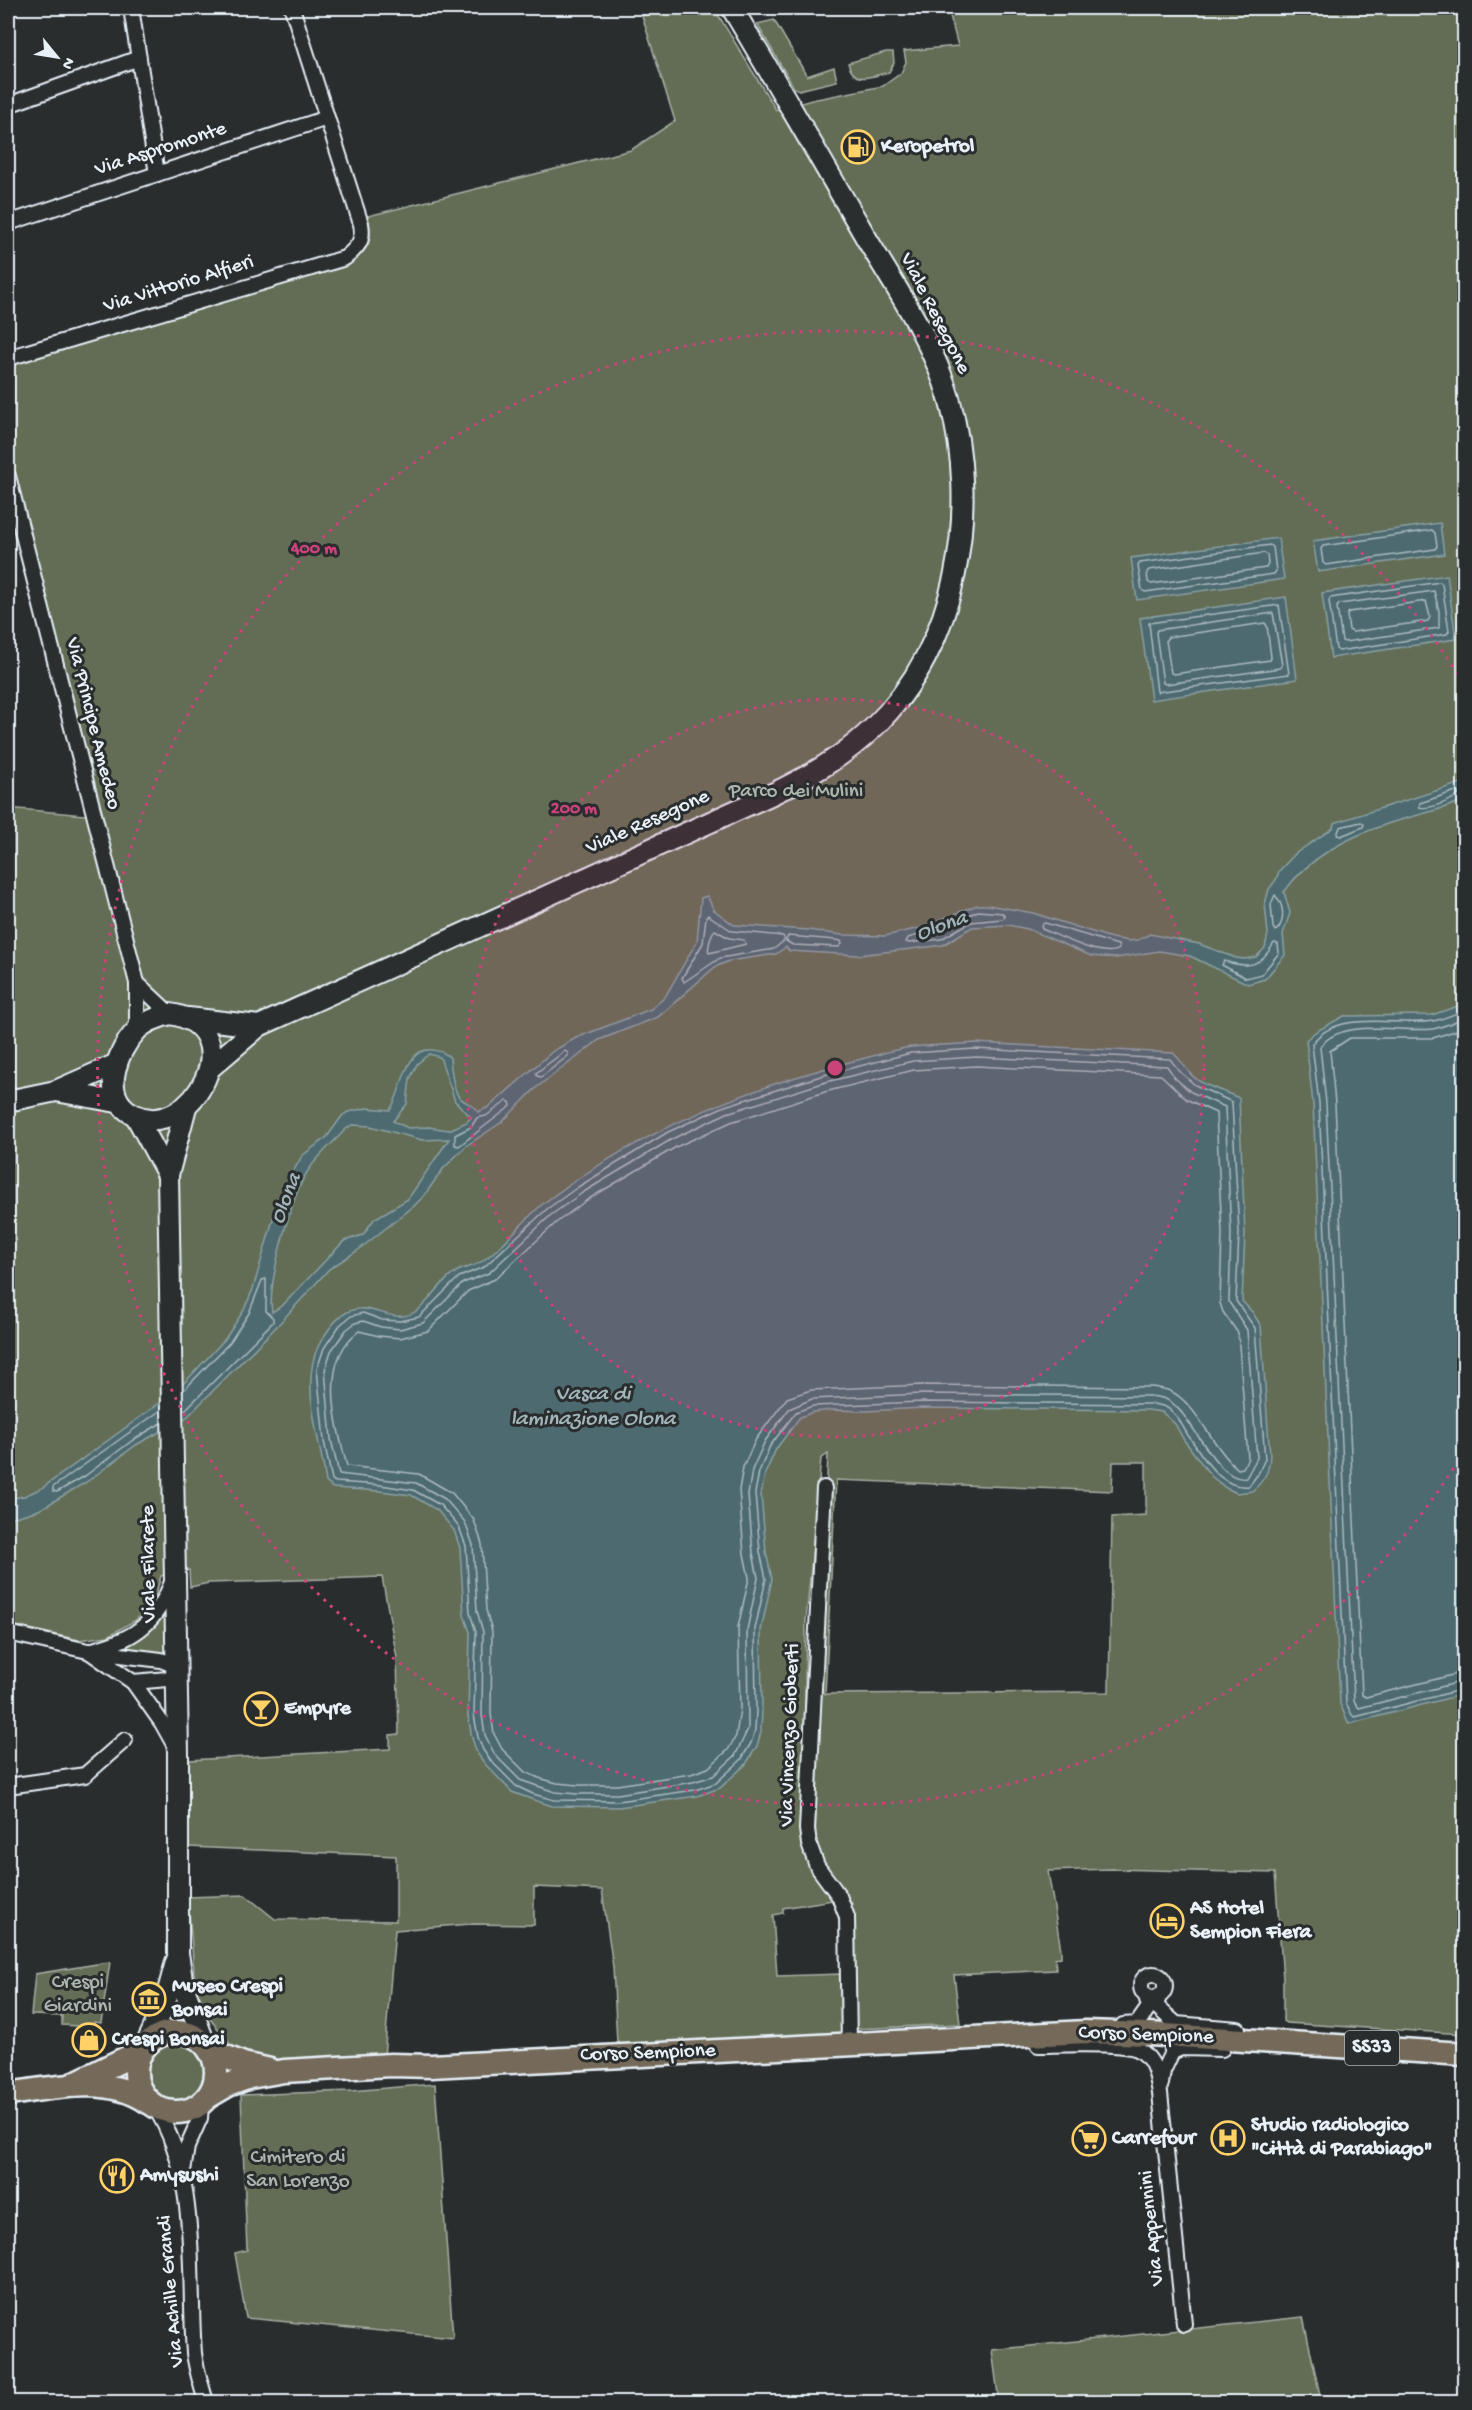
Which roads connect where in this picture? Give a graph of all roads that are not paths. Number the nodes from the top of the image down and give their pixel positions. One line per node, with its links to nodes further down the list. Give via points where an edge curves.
1 (130, 8): 4 (street)
2 (292, 8): 6 (street)
3 (732, 8): 13 (street, Viale Resegone, via 918,326 949,397 963,472 960,545 944,615 915,675 874,727 824,767 797,783)
4 (138, 58): 5 (street); 7 (street)
5 (8, 105)
6 (327, 118): 7 (street, Via Aspromonte); 9 (street, Via Vittorio Alfieri, via 363,235 359,247 345,258)
7 (157, 174): 8 (street, Via Aspromonte)
8 (8, 223)
9 (8, 358)
10 (8, 476): 11 (street, Via Principe Amedeo)
11 (136, 983): 12 (street); 14 (street, Via Principe Amedeo)
12 (179, 1016): 13 (street); 14 (street, via 157,1018); 16 (street, via 197,1024 207,1036)
13 (259, 1026): 16 (street, Viale Resegone)
14 (137, 1030): 15 (street)
15 (117, 1064): 17 (street); 19 (street, via 112,1086)
16 (210, 1068): 20 (street)
17 (56, 1091): 18 (street); 19 (street)
18 (8, 1101)
19 (117, 1102): 21 (street)
20 (186, 1107): 21 (street, via 164,1118); 22 (street, Viale Filarete)
21 (136, 1116): 22 (street, Viale Filarete)
22 (168, 1174): 24 (street, Viale Filarete)
23 (824, 1488): 35 (street, Via Vincenzo Gioberti, via 807,1821 814,1858 839,1896 847,1917)
24 (174, 1576): 26 (street, via 164,1604 144,1627 115,1644); 27 (street, Viale Filarete)
25 (8, 1633): 26 (street)
26 (88, 1651): 27 (street, via 161,1660); 28 (street)
27 (177, 1672): 28 (street, via 168,1679); 30 (street, Viale Filarete)
28 (133, 1682): 30 (street)
29 (125, 1740): 31 (street, via 85,1775)
30 (178, 1753): 32 (street, Viale Filarete)
31 (8, 1786)
32 (178, 1953): 36 (street, Viale Filarete, via 186,1996); 37 (street, Viale Filarete, via 164,2006)
33 (1013, 2036): 34 (main road, Corso Sempione, via 1086,2032); 34 (street, Corso Sempione, via 1033,2025 1137,2024 1152,1996 1156,2006 1176,2024 1257,2030); 35 (main road, Corso Sempione); 41 (street, Via Appennini, via 1031,2044 1133,2046 1150,2059)
34 (1279, 2042): 38 (main road, Corso Sempione / SS33); 41 (street, Via Appennini, via 1254,2050 1181,2048 1172,2052 1163,2071)
35 (849, 2045): 39 (main road, Corso Sempione)
36 (207, 2047): 37 (main road, via 184,2032 172,2032 159,2035); 39 (main road, Corso Sempione, via 261,2069); 43 (main road, via 216,2076)
37 (143, 2048): 40 (main road, via 95,2075); 44 (main road, via 135,2073 137,2086)
38 (1464, 2054)
39 (284, 2071): 43 (main road, Corso Sempione, via 250,2077)
40 (62, 2087): 42 (main road); 44 (main road, via 103,2086 138,2095)
41 (1160, 2092): 46 (street, Via Appennini)
42 (8, 2094)
43 (206, 2099): 44 (main road, via 174,2113); 45 (street, Via Achille Grandi, via 188,2147)
44 (151, 2104): 45 (street, Via Achille Grandi, via 166,2124)
45 (183, 2176): 47 (street, Via Achille Grandi, via 195,2355)
46 (1184, 2324)
47 (206, 2403)

